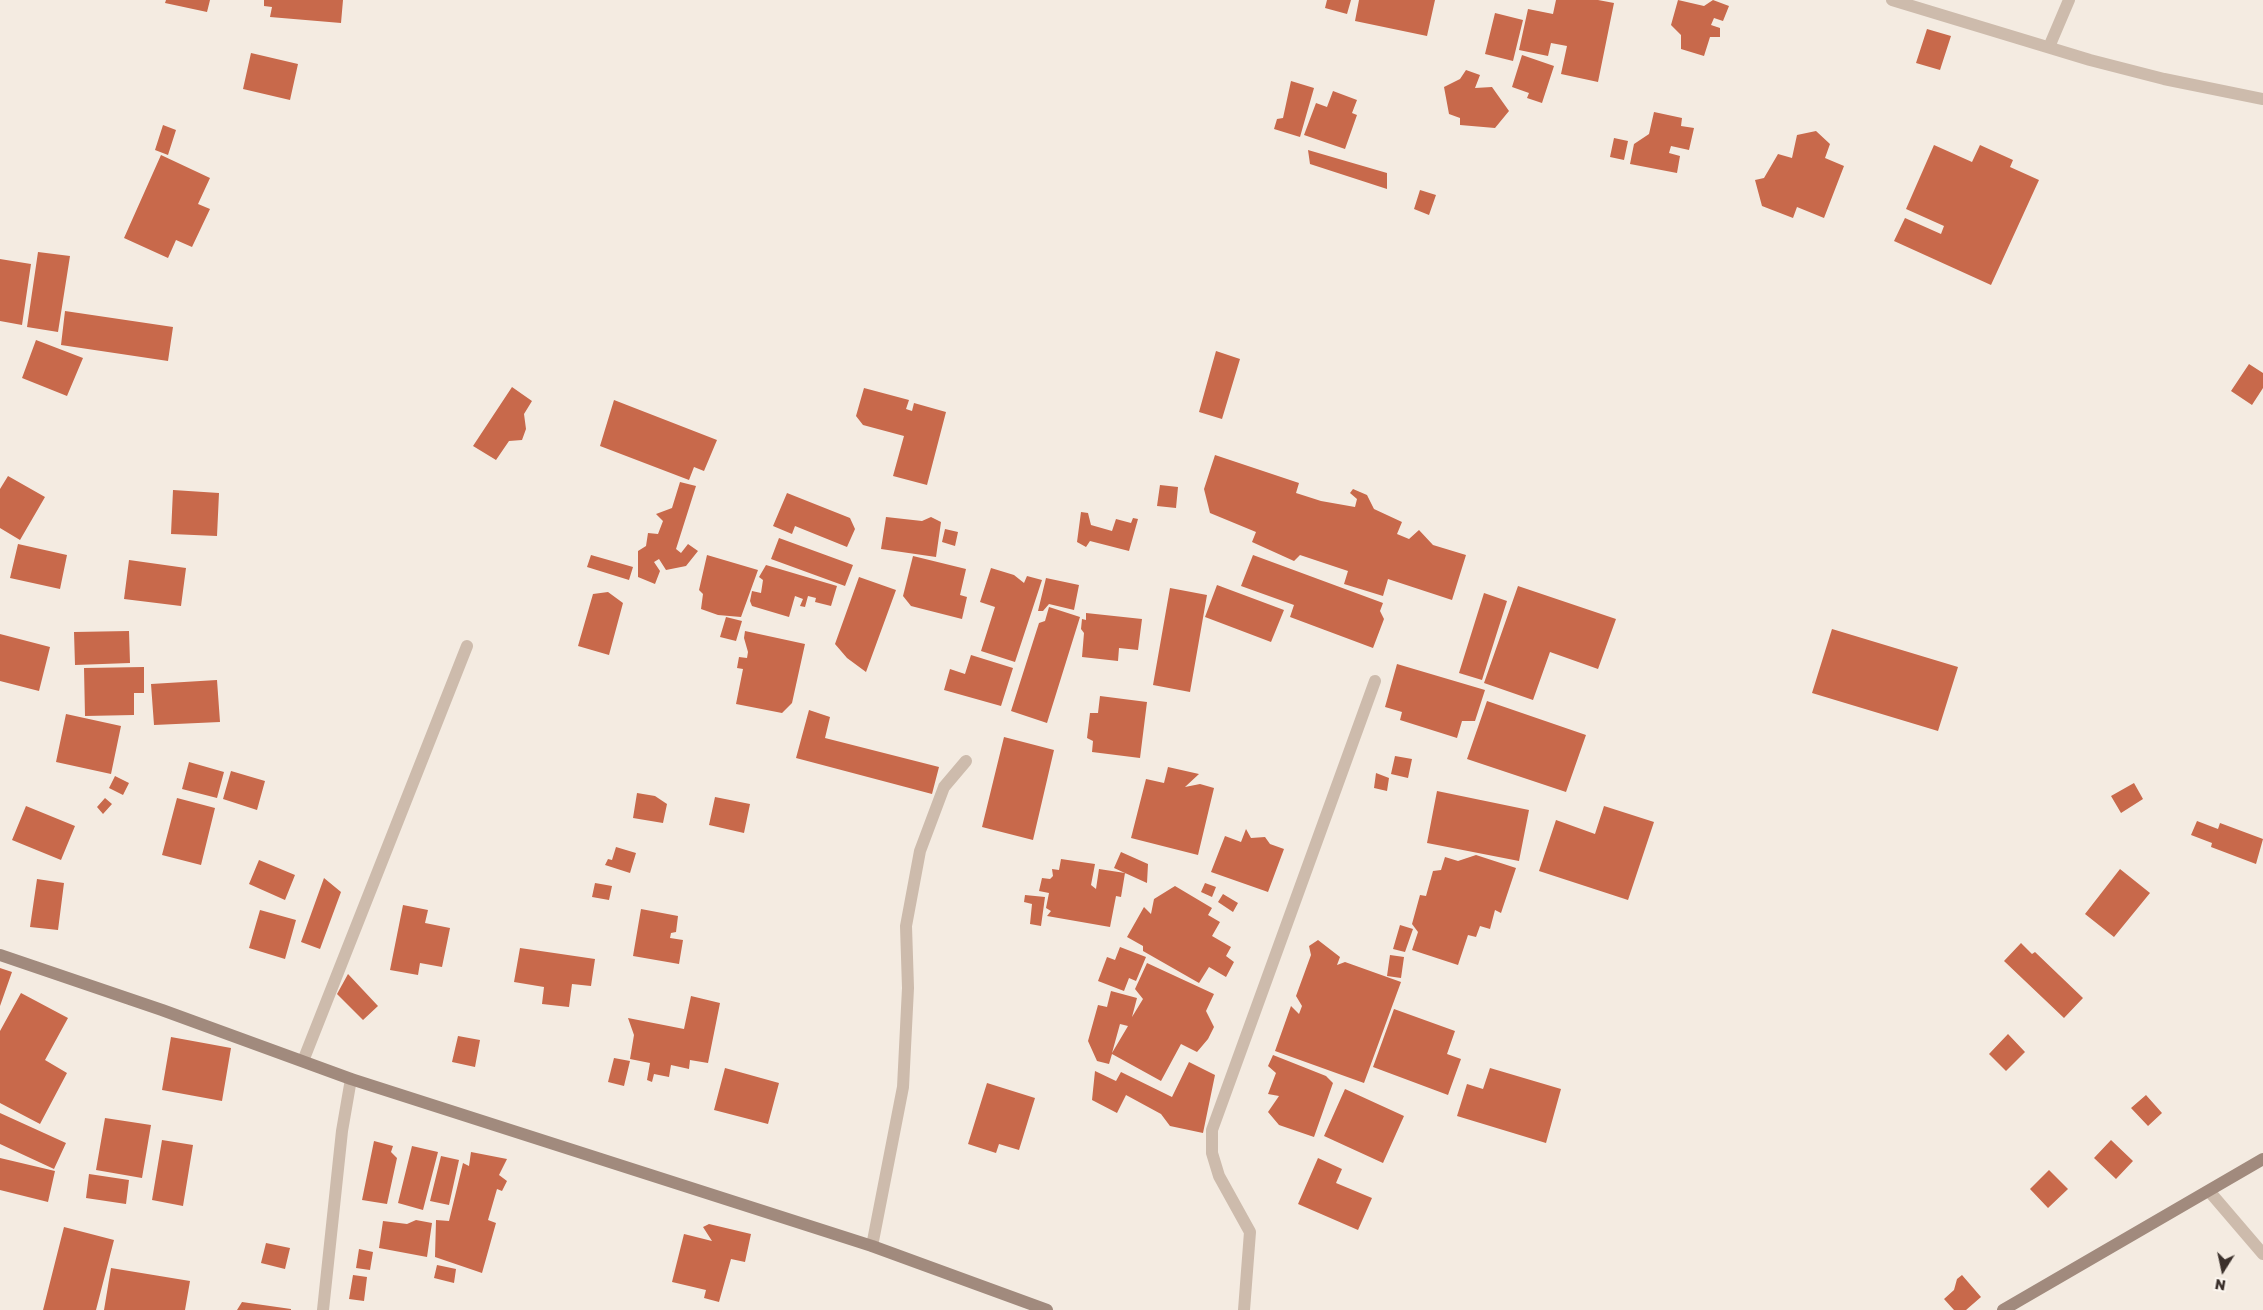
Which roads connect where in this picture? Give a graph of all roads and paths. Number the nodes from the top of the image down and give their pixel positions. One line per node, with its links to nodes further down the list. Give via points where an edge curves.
1 (1892, 0): 3 (street)
2 (2069, 0): 3 (street)
3 (2049, 47): 4 (street, via 2164,79)
4 (2263, 99)
5 (467, 646): 9 (street)
6 (1375, 681): 17 (street, via 1212,1130 1212,1153 1219,1176 1250,1232)
7 (966, 761): 13 (street, via 944,787 920,852 906,926 908,988 903,1086)
8 (0, 956): 9 (street)
9 (303, 1062): 10 (street)
10 (351, 1079): 13 (street); 15 (street, via 342,1131)
11 (2263, 1159): 12 (street)
12 (2209, 1192): 14 (street); 18 (street)
13 (872, 1246): 16 (street)
14 (2263, 1254)
15 (323, 1310)
16 (1047, 1310)
17 (1244, 1310)
18 (2003, 1310)

